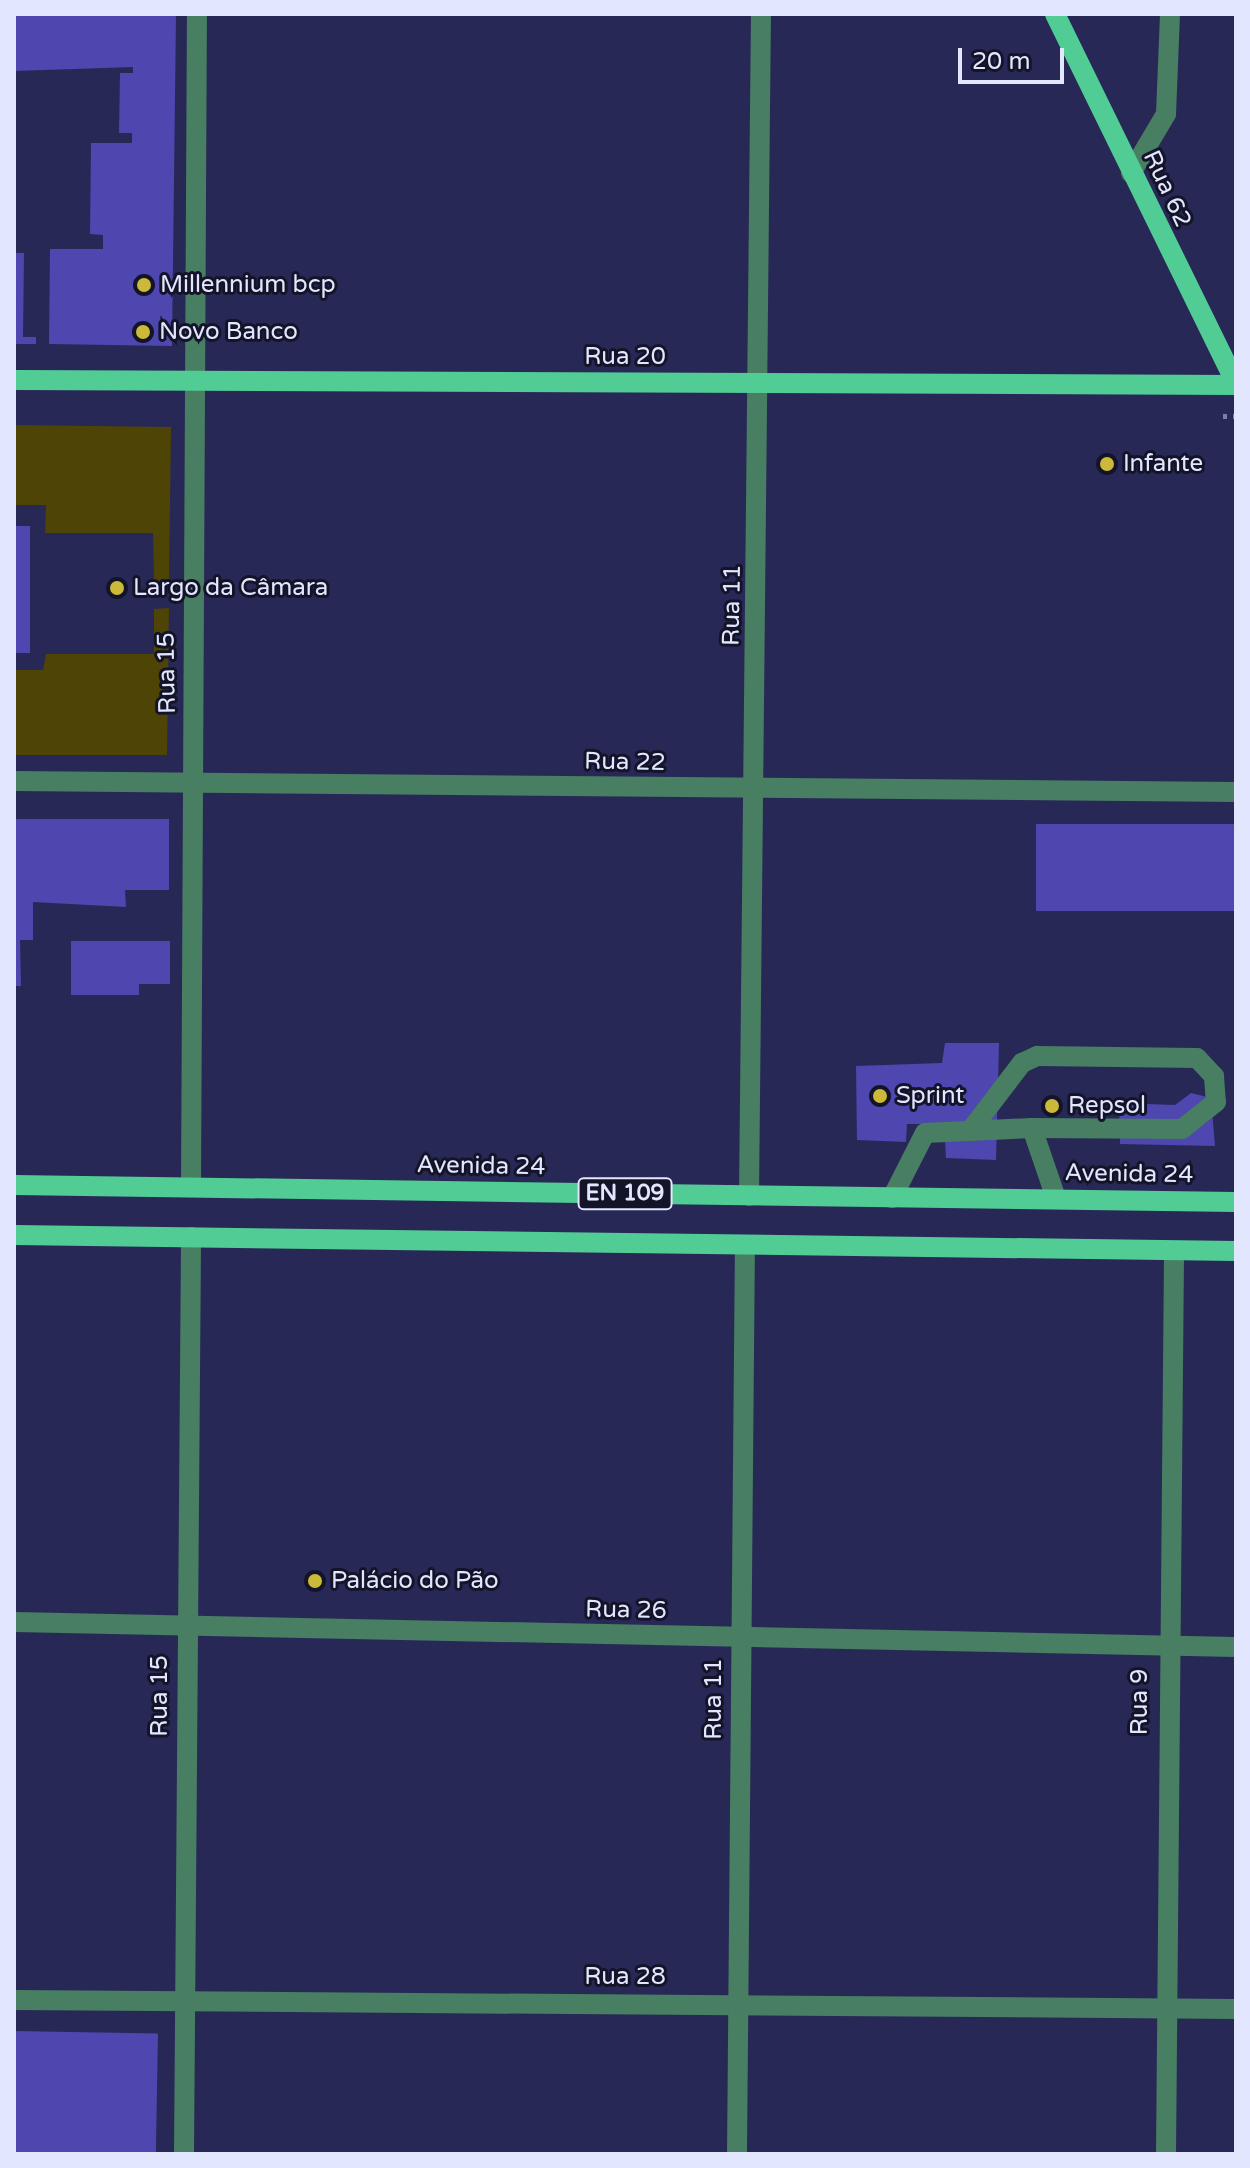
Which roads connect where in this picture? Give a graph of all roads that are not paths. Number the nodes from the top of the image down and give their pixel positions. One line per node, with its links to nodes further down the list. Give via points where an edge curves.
1 (197, 14): 7 (street, Rua 15)
2 (761, 14): 8 (street, Rua 11)
3 (1055, 14): 5 (main road, Rua 62)
4 (1170, 14): 5 (street, via 1166,114)
5 (1131, 173): 9 (main road, Rua 62)
6 (14, 380): 7 (main road, Rua 20)
7 (193, 382): 8 (main road, Rua 20); 11 (street, Rua 15)
8 (760, 383): 9 (main road, Rua 20); 12 (street, Rua 11)
9 (1236, 384)
10 (14, 781): 11 (street, Rua 22)
11 (195, 783): 12 (street, Rua 22); 17 (street, Rua 15)
12 (756, 790): 13 (street, Rua 22); 18 (street, Rua 11)
13 (1236, 792)
14 (1032, 1128): 15 (street); 15 (street, via 1182,1129 1216,1102 1214,1076 1197,1058 1037,1056 1022,1063); 20 (street)
15 (970, 1131): 19 (street, via 925,1133)
16 (14, 1185): 17 (main road, Avenida 24 / EN 109)
17 (191, 1186): 18 (main road, Avenida 24 / EN 109)
18 (749, 1196): 19 (main road, Avenida 24 / EN 109)
19 (892, 1198): 20 (main road, Avenida 24 / EN 109)
20 (1056, 1198): 21 (main road, Avenida 24 / EN 109)
21 (1236, 1202)
22 (14, 1235): 23 (main road, EN 109)
23 (191, 1237): 24 (main road, EN 109); 28 (street, Rua 15)
24 (745, 1245): 25 (main road, EN 109); 29 (street, Rua 11)
25 (1174, 1251): 26 (main road, EN 109); 30 (street, Rua 9)
26 (1236, 1251)
27 (14, 1622): 28 (street, Rua 26)
28 (186, 1626): 29 (street, Rua 26); 33 (street, Rua 15)
29 (740, 1638): 30 (street, Rua 26); 34 (street, Rua 11)
30 (1166, 1645): 31 (street, Rua 26); 35 (street, Rua 9)
31 (1236, 1647)
32 (14, 2000): 33 (street, Rua 28)
33 (186, 2001): 34 (street, Rua 28); 37 (street, Rua 15)
34 (738, 2004): 35 (street, Rua 28); 38 (street, Rua 11)
35 (1169, 2008): 36 (street, Rua 28); 39 (street, Rua 9)
36 (1236, 2009)
37 (184, 2154)
38 (737, 2154)
39 (1166, 2154)

